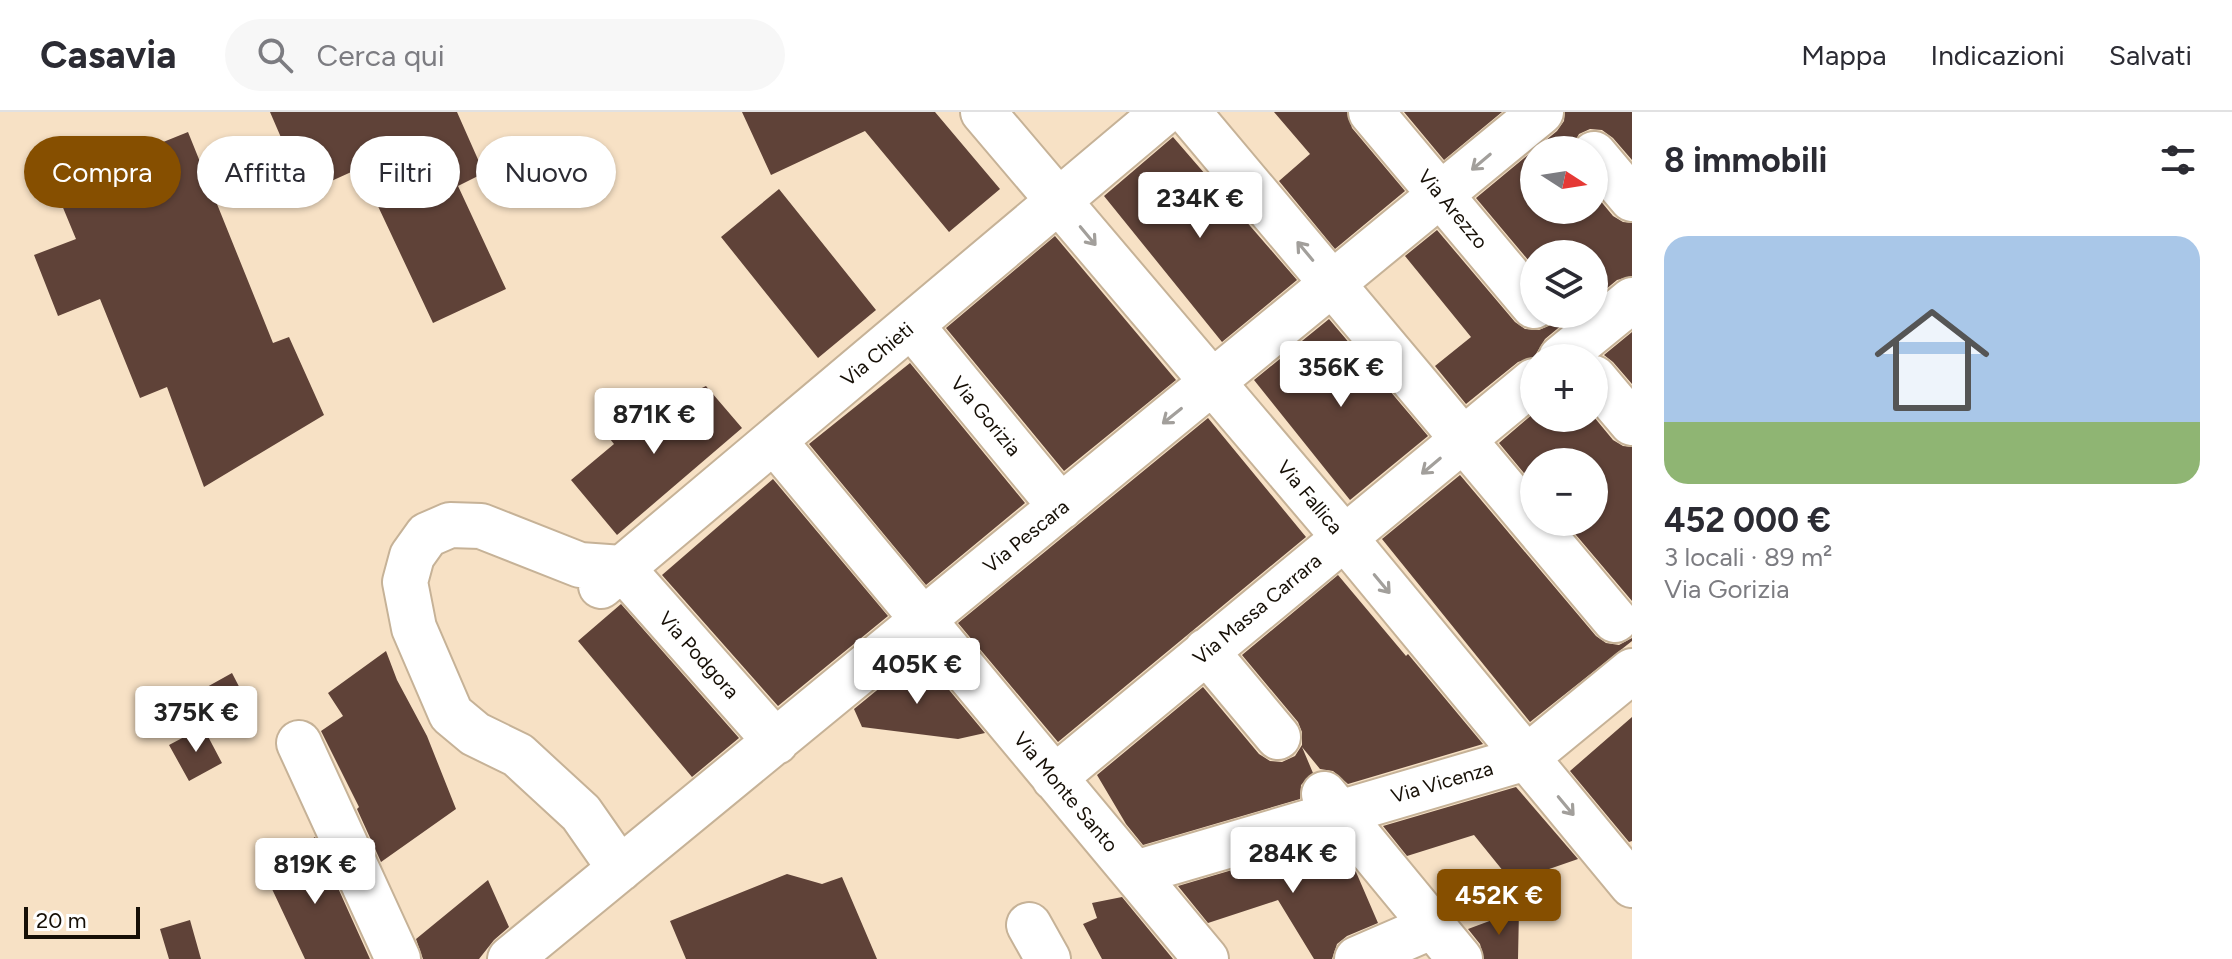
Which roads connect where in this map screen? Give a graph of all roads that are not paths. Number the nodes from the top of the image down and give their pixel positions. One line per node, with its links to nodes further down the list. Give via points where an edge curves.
1 (983, 112): 11 (street, Via Fallica)
2 (1164, 112): 11 (street, Via Chieti)
3 (1188, 112): 12 (street, one-way to 3)
4 (1371, 112): 9 (street, Via Arezzo)
5 (1541, 112): 9 (street, Via Pescara, one-way to 9)
6 (1559, 112): 7 (street)
7 (1579, 136)
8 (1608, 171): 10 (street)
9 (1441, 195): 12 (street, Via Pescara); 13 (street, Via Arezzo)
10 (1632, 199)
11 (1058, 201): 15 (street, Via Chieti); 17 (street, Via Fallica, one-way to 17)
12 (1332, 284): 17 (street, Via Pescara); 21 (street)
13 (1520, 289)
14 (1632, 300): 16 (street)
15 (911, 325): 22 (street, Via Chieti); 23 (street, Via Gorizia)
16 (1592, 344)
17 (1213, 382): 23 (street, Via Pescara, one-way to 23); 24 (street, Via Fallica)
18 (1520, 392): 21 (street, Via Massa Carrara)
19 (1608, 396): 20 (street)
20 (1632, 423)
21 (1463, 439): 24 (street, Via Massa Carrara, one-way to 24); 27 (street)
22 (774, 441): 25 (street, Via Chieti); 26 (street, Via Monte Santo)
23 (1061, 507): 26 (street, Via Pescara)
24 (1344, 537): 28 (street, Via Massa Carrara); 33 (street, Via Fallica, one-way to 33)
25 (606, 582): 31 (street, Via Podgora); 36 (street, via 580,565 481,526 450,525 427,535 412,556 405,582 414,628 451,714 475,734 518,755 581,813)
26 (923, 620): 31 (street, Via Pescara); 34 (street, Via Monte Santo)
27 (1615, 620)
28 (1206, 651): 30 (street); 34 (street, Via Massa Carrara)
29 (1632, 671): 33 (street, Via Vicenza)
30 (1278, 737)
31 (776, 742): 36 (street, Via Pescara)
32 (299, 743): 40 (street)
33 (1526, 758): 35 (street, Via Vicenza); 38 (street, Via Fallica, one-way to 38)
34 (1054, 778): 37 (street, Via Monte Santo)
35 (1332, 803): 37 (street, Via Vicenza); 39 (street)
36 (620, 869): 41 (street, Via Pescara)
37 (1135, 873): 42 (street, Via Monte Santo)
38 (1632, 885)
39 (1447, 943): 43 (street)
40 (398, 959)
41 (510, 959)
42 (1206, 959)
43 (1357, 959)

